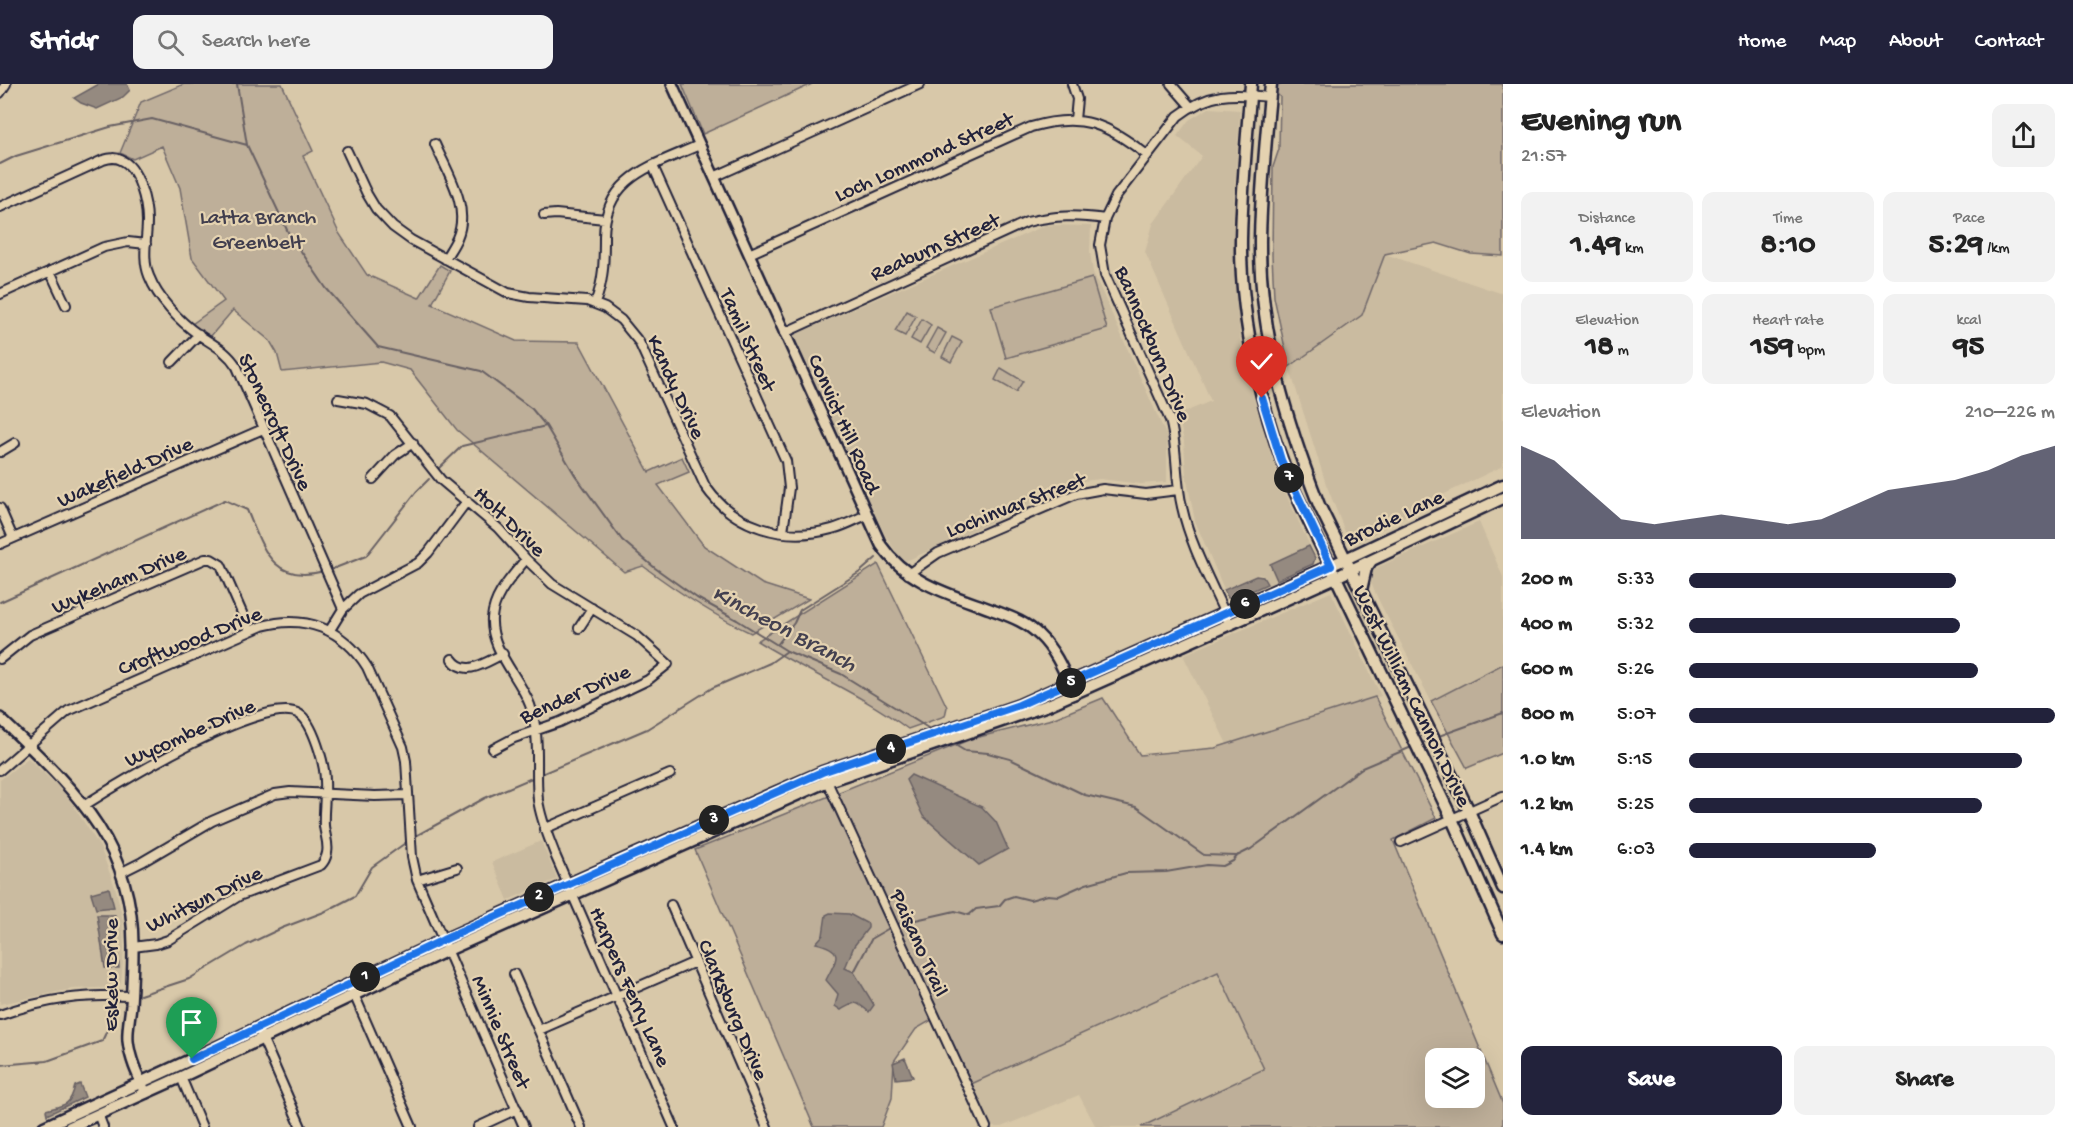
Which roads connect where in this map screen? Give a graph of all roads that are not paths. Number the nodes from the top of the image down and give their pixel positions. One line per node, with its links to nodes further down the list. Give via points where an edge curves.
1 (6, 84): 8 (street)
2 (672, 84): 13 (street, Convict Hill Road)
3 (920, 84): 17 (street)
4 (1072, 84): 11 (street, via 1077,99)
5 (1171, 84): 10 (street)
6 (1271, 84): 9 (main road, West William Cannon Drive)
7 (1251, 89): 9 (street, Bannockburn Drive); 10 (street, Bannockburn Drive, via 1215,96); 22 (main road, West William Cannon Drive)
8 (0, 93)
9 (1270, 97): 23 (main road, West William Cannon Drive)
10 (1191, 107): 15 (street, Bannockburn Drive, via 1174,120)
11 (1075, 120): 15 (street, Loch Lommond Street, via 1115,132); 25 (street, Loch Lommond Street, via 1052,120 1031,127)
12 (435, 144): 26 (street, via 461,209 458,238)
13 (699, 145): 16 (street); 17 (street, Convict Hill Road)
14 (347, 151): 26 (street, Kandy Drive, via 367,194 386,219 402,234)
15 (1147, 155): 21 (street, Bannockburn Drive, via 1116,196)
16 (652, 166): 20 (street, via 620,188); 48 (street, Tamil Street, via 786,461 789,488)
17 (714, 177): 25 (street, Convict Hill Road)
18 (0, 207): 24 (street, Stonecroft Drive, via 104,159 120,159 135,173 144,199)
19 (544, 215): 20 (street)
20 (604, 219): 29 (street, via 603,280)
21 (1105, 219): 31 (street, Reaburn Street, via 1076,215 1027,222); 43 (street, Bannockburn Drive, via 1100,245 1105,275 1170,420)
22 (1241, 240): 23 (main road); 35 (main road, West William Cannon Drive, via 1243,283)
23 (1260, 240): 34 (main road, West William Cannon Drive, via 1269,336)
24 (146, 244): 27 (street, via 113,244); 32 (street, Stonecroft Drive, via 149,276 180,320)
25 (748, 254): 31 (street, Convict Hill Road)
26 (445, 259): 29 (street, Kandy Drive, via 508,293)
27 (50, 271): 28 (street); 30 (street)
28 (0, 294)
29 (595, 303): 48 (street, Kandy Drive, via 621,320 639,342 712,496 743,522)
30 (66, 305)
31 (784, 333): 47 (street, Convict Hill Road)
32 (199, 334): 33 (street); 37 (street, Stonecroft Drive, via 232,359)
33 (172, 362)
34 (1281, 394): 35 (main road); 52 (main road, West William Cannon Drive, via 1319,505)
35 (1262, 398): 54 (main road, West William Cannon Drive, via 1281,460)
36 (338, 399): 38 (street, Holt Drive, via 380,409)
37 (263, 429): 49 (street, Wakefield Drive); 59 (street, Stonecroft Drive)
38 (413, 443): 41 (street); 45 (street, Holt Drive, via 436,475)
39 (15, 444): 40 (street)
40 (0, 452)
41 (373, 479)
42 (1503, 485): 52 (main road, Brodie Lane)
43 (1178, 490): 56 (street, Lochinvar Street, via 1146,494 1103,489 1076,494 938,553); 61 (street, Bannockburn Drive, via 1189,533)
44 (1503, 498): 53 (main road, Brodie Lane)
45 (467, 501): 51 (street, Holt Drive); 59 (street, via 418,563 359,594)
46 (0, 508): 49 (street)
47 (866, 514): 48 (street, Kandy Drive, via 821,532); 56 (street, Convict Hill Road, via 885,551)
48 (783, 532)
49 (13, 538): 50 (street, Wakefield Drive)
50 (0, 544)
51 (526, 559): 60 (street, Holt Drive, via 552,584); 65 (street, Harpers Ferry Lane, via 502,590 494,608 493,629)
52 (1346, 559): 54 (main road, Brodie Lane); 55 (main road, West William Cannon Drive)
53 (1371, 561): 55 (main road, Brodie Lane); 58 (main road)
54 (1331, 566): 57 (main road, West William Cannon Drive); 61 (main road, Brodie Lane)
55 (1351, 570): 57 (main road, Brodie Lane); 58 (main road, West William Cannon Drive)
56 (908, 574): 71 (street, Convict Hill Road, via 1030,627 1050,646)
57 (1336, 577): 61 (main road, Brodie Lane); 70 (main road, West William Cannon Drive)
58 (1361, 590): 69 (main road, West William Cannon Drive)
59 (343, 609): 63 (street)
60 (592, 609): 62 (street); 68 (street, Holt Drive, via 637,636)
61 (1227, 618): 71 (main road, Brodie Lane)
62 (579, 628)
63 (330, 630): 64 (street, Croftwood Drive, via 287,621); 80 (street, Croftwood Drive, via 353,647 367,667 403,747)
64 (250, 631): 66 (street, Wykeham Drive, via 221,565 205,559 30,635); 74 (street, Croftwood Drive, via 81,704)
65 (503, 654): 67 (street, via 472,669 457,666); 73 (street, Harpers Ferry Lane, via 529,703)
66 (0, 659)
67 (452, 659)
68 (668, 664): 73 (street, Bender Drive, via 648,680)
69 (1401, 670): 70 (main road); 83 (main road, West William Cannon Drive)
70 (1385, 679): 84 (main road, West William Cannon Drive)
71 (1072, 688): 78 (main road, Brodie Lane)
72 (0, 718): 74 (street, Eskew Drive)
73 (535, 730): 75 (street, Bender Drive); 85 (street, Harpers Ferry Lane)
74 (28, 745): 76 (street, Croftwood Drive); 82 (street, Eskew Drive)
75 (493, 749)
76 (0, 770)
77 (669, 774): 85 (street)
78 (825, 777): 91 (main road, Brodie Lane); 119 (street, Paisano Trail)
79 (325, 794): 80 (street); 82 (street, Wycombe Drive, via 322,758 306,720 300,714 285,711 244,721 170,753); 88 (street, via 275,794 212,821); 95 (street, Whitsun Drive, via 327,853 321,865 239,896 168,940)
80 (408, 795): 89 (street, Croftwood Drive)
81 (1503, 796): 83 (street)
82 (85, 805): 88 (street, Eskew Drive, via 106,838)
83 (1469, 812): 84 (street); 90 (main road, West William Cannon Drive)
84 (1452, 819): 86 (street); 93 (main road, West William Cannon Drive)
85 (544, 829): 91 (street, Harpers Ferry Lane)
86 (1401, 842)
87 (457, 868): 89 (street)
88 (120, 873): 95 (street, Eskew Drive, via 128,900)
89 (417, 880): 94 (street, Croftwood Drive)
90 (1503, 888)
91 (570, 889): 94 (main road, Brodie Lane); 100 (street, Harpers Ferry Lane)
92 (671, 905): 96 (street, Clarksburg Drive)
93 (1503, 934)
94 (446, 945): 98 (main road, Brodie Lane); 106 (street, Minnie Street)
95 (133, 947): 99 (street, Eskew Drive)
96 (695, 962): 100 (street); 118 (street, Clarksburg Drive)
97 (514, 974): 102 (street)
98 (352, 990): 103 (main road, Brodie Lane); 113 (street)
99 (131, 996): 101 (street, via 64,998); 105 (street, Eskew Drive, via 128,1040)
100 (617, 996): 102 (street); 117 (street, Harpers Ferry Lane)
101 (0, 1015)
102 (539, 1030): 116 (street)
103 (260, 1033): 104 (main road, Brodie Lane); 105 (main road, Brodie Lane); 112 (street)
104 (181, 1077): 105 (main road, Brodie Lane); 111 (street)
105 (144, 1088): 107 (main road, Brodie Lane); 108 (main road, Brodie Lane)
106 (517, 1109): 114 (street); 115 (street, Minnie Street)
107 (98, 1114): 109 (main road, Brodie Lane); 110 (street)
108 (44, 1127)
109 (70, 1127)
110 (103, 1127)
111 (202, 1127)
112 (301, 1127)
113 (412, 1127)
114 (478, 1127)
115 (524, 1127)
116 (581, 1127)
117 (674, 1127)
118 (767, 1127)
119 (986, 1127)

